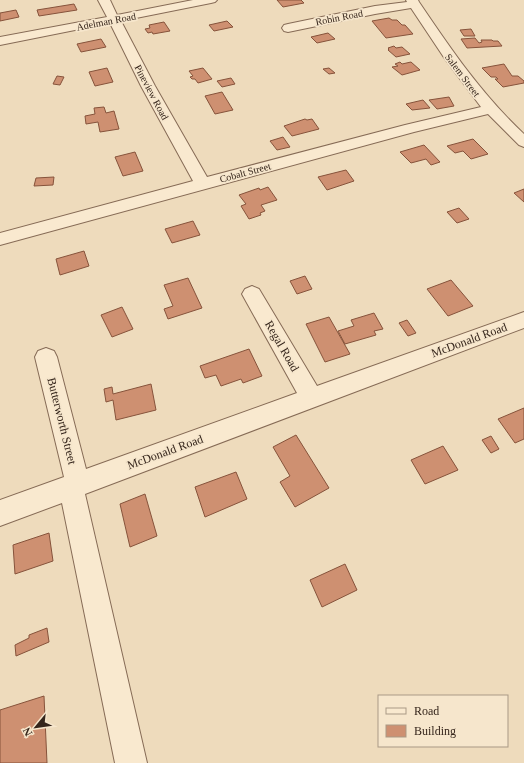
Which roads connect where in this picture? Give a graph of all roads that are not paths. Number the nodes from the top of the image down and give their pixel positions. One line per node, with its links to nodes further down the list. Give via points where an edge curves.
1 (104, 0): 4 (street, Pineview Road)
2 (211, 0): 4 (street, Adelman Road)
3 (414, 2): 5 (street, Robin Road); 7 (street, Salem Street, via 455,64)
4 (115, 19): 6 (street, Adelman Road); 9 (street, Pineview Road, via 148,86)
5 (288, 28)
6 (1, 41)
7 (490, 109): 8 (street, Salem Street); 9 (street, Cobalt Street)
8 (524, 142)
9 (202, 183): 10 (street, Cobalt Street)
10 (0, 239)
11 (252, 294): 14 (street, Regal Road)
12 (524, 320): 14 (street, McDonald Road)
13 (46, 357): 15 (street, Butterworth Street)
14 (312, 398): 15 (street, McDonald Road)
15 (75, 486): 16 (street, McDonald Road); 17 (street)
16 (0, 513)
17 (131, 763)

